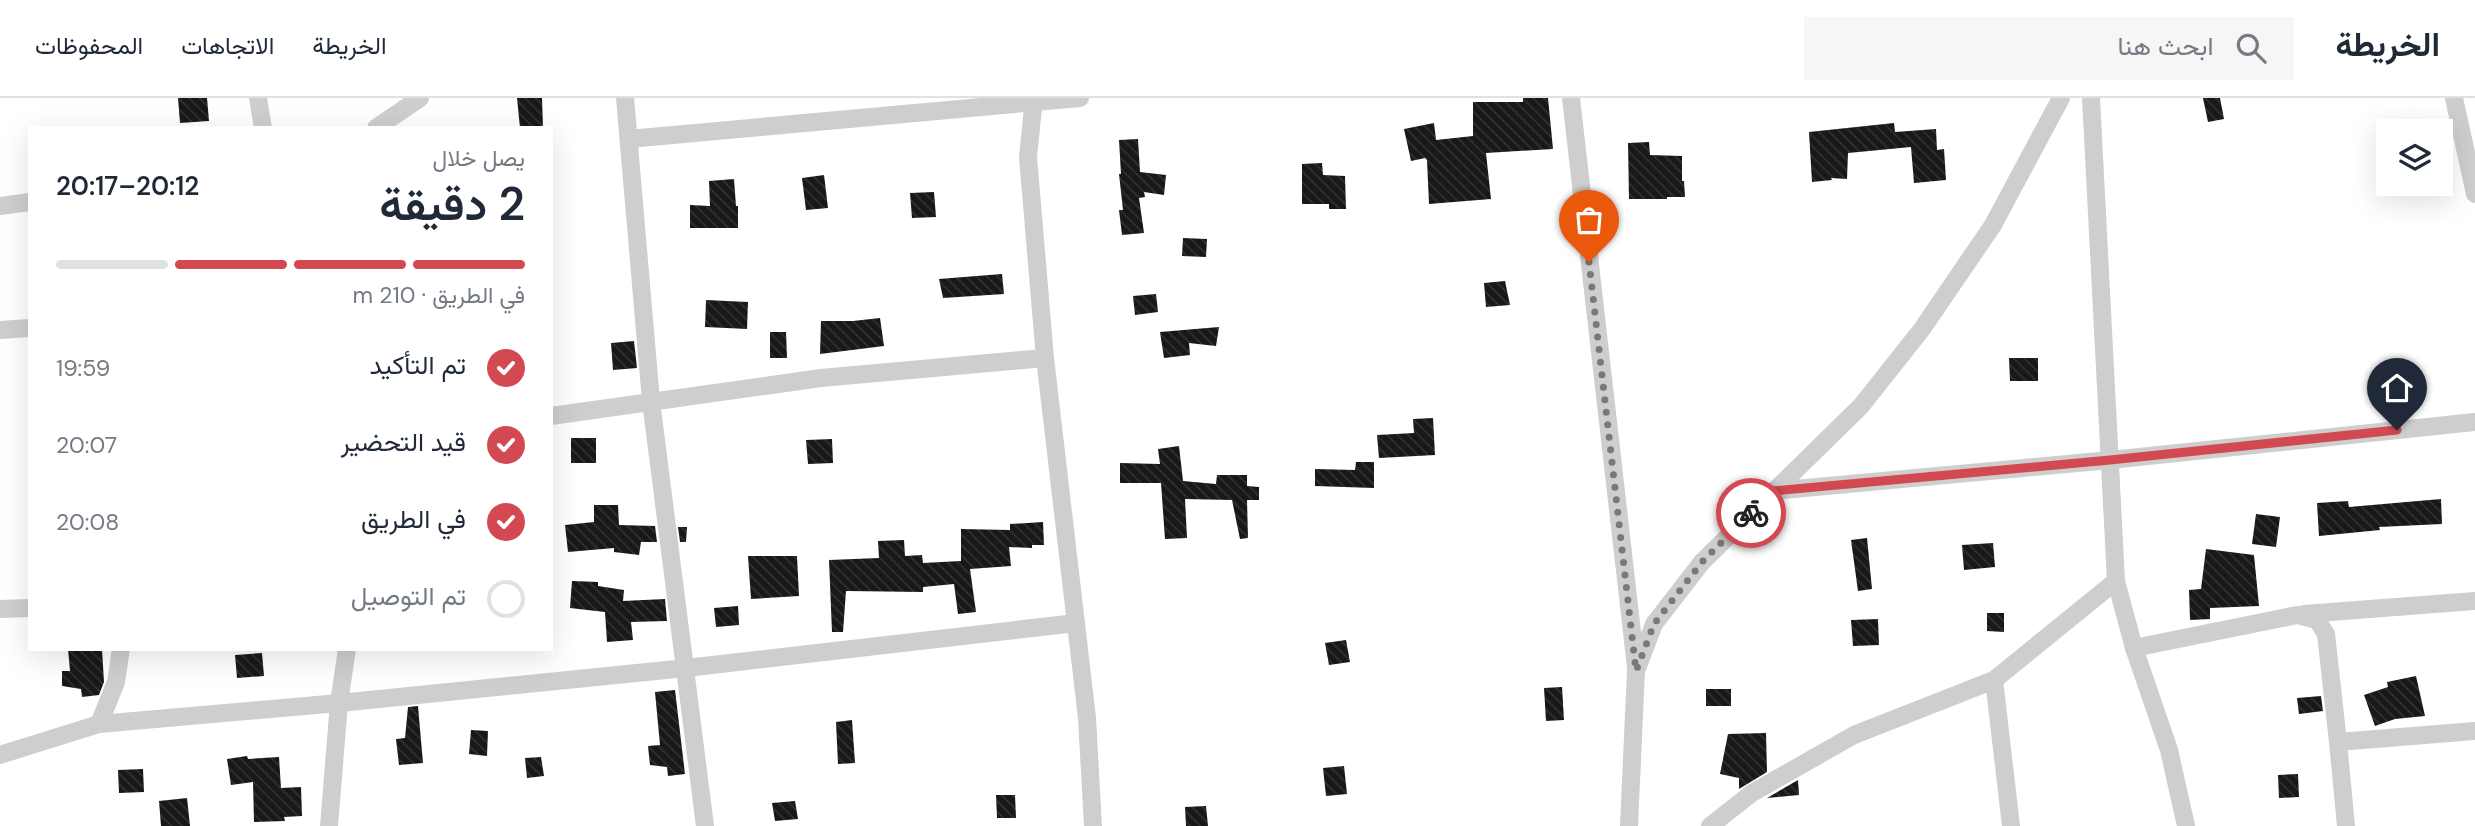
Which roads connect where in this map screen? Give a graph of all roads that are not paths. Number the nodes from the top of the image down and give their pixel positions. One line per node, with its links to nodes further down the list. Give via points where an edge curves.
1 (258, 98): 10 (street)
2 (420, 98): 11 (street)
3 (625, 98): 12 (street)
4 (1080, 98): 9 (street)
5 (1571, 98): 34 (street)
6 (2061, 98): 23 (street, via 1993,225 1922,329 1861,405)
7 (2091, 98): 22 (street)
8 (2454, 98): 13 (street)
9 (1034, 100): 12 (street); 18 (street, via 1028,157)
10 (263, 126)
11 (379, 126)
12 (629, 139): 19 (street)
13 (2475, 194)
14 (28, 202): 15 (street)
15 (0, 206)
16 (28, 328): 17 (street)
17 (0, 330)
18 (1045, 358): 19 (street, via 821,378); 29 (street)
19 (651, 401): 20 (street); 33 (street)
20 (553, 416)
21 (2475, 422): 22 (street)
22 (2110, 460): 23 (street); 24 (street)
23 (1773, 491): 34 (street, via 1702,562 1654,624)
24 (2116, 581): 30 (street); 35 (street)
25 (2475, 601): 28 (street)
26 (28, 608): 27 (street)
27 (0, 609)
28 (2297, 615): 30 (street); 39 (street, via 2317,621 2326,634)
29 (1076, 623): 33 (street); 43 (street)
30 (2134, 648): 47 (street, via 2169,750)
31 (121, 651): 37 (street, via 116,682)
32 (349, 654): 36 (street)
33 (686, 668): 36 (street); 42 (street)
34 (1636, 671): 44 (street)
35 (1994, 680): 45 (street, via 1854,735 1752,793); 46 (street)
36 (339, 703): 37 (street); 41 (street)
37 (99, 724): 40 (street)
38 (2475, 731): 39 (street)
39 (2338, 742): 48 (street)
40 (0, 755)
41 (326, 821)
42 (705, 826)
43 (1093, 826)
44 (1629, 826)
45 (1710, 826)
46 (2011, 826)
47 (2186, 826)
48 (2346, 826)

